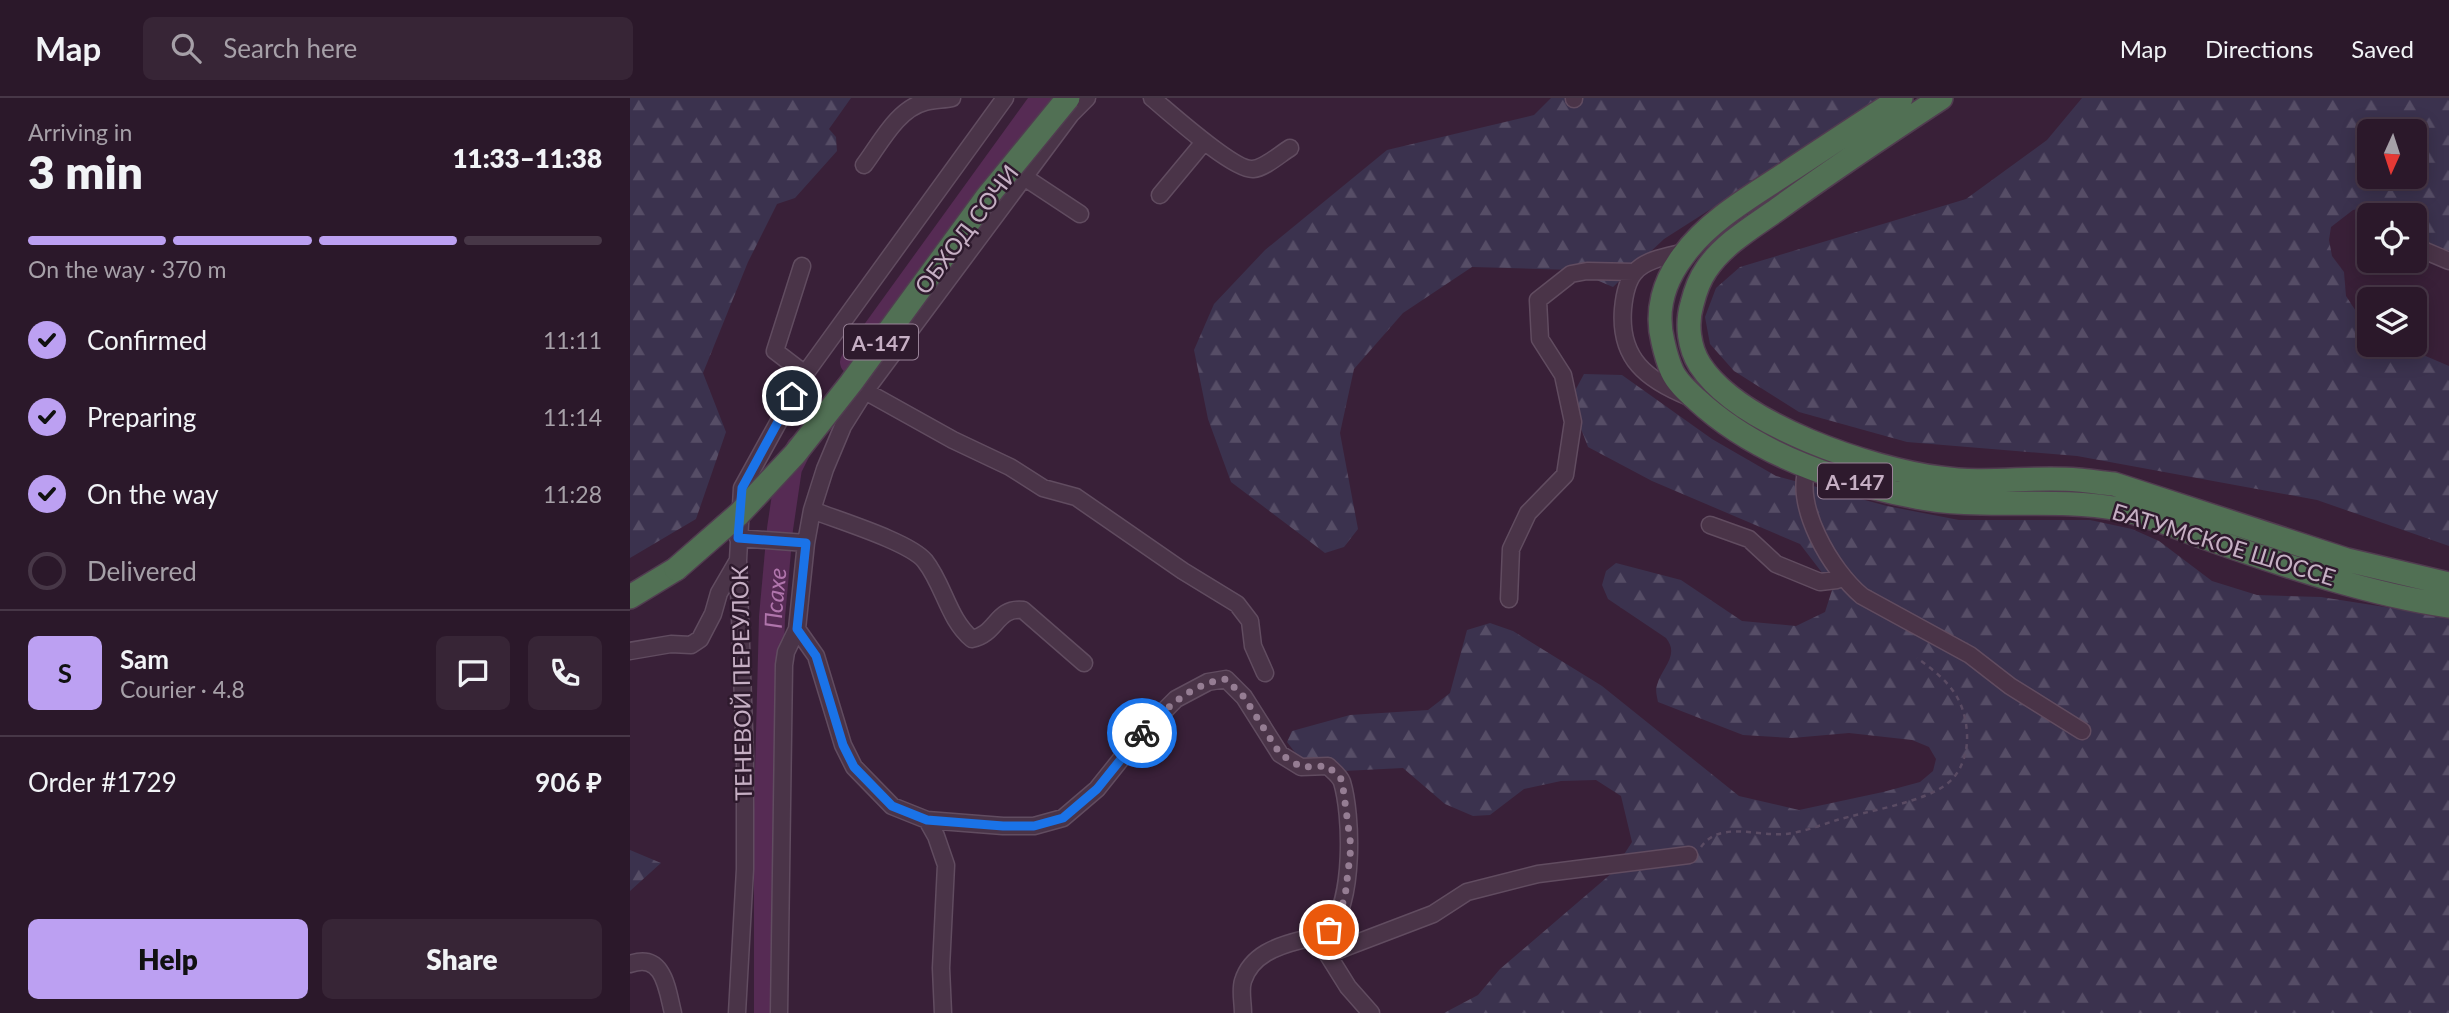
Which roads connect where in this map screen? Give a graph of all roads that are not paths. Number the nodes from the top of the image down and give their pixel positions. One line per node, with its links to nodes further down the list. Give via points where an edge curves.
1 (953, 98): 10 (street, via 913,107)
2 (1005, 98): 19 (street, ТЕНЕВОЙ ПЕРЕУЛОК)
3 (1068, 98): 30 (highway, ОБХОД СОЧИ / А-147, bridge, via 987,197 795,454 739,514 676,569)
4 (1087, 98): 11 (street)
5 (1152, 98): 8 (street)
6 (1901, 98): 14 (highway, БАТУМСКОЕ ШОССЕ / А-147, via 1740,204)
7 (1941, 98): 29 (highway, БАТУМСКОЕ ШОССЕ / А-147, via 1769,215 1706,270 1689,313 1689,337 1700,365 1721,390 1780,428 1890,468 1976,481 2115,484 2347,560)
8 (1204, 142): 9 (street, via 1245,169 1256,169); 12 (street)
9 (1290, 148)
10 (864, 165)
11 (1024, 177): 13 (street); 20 (street)
12 (1160, 195)
13 (1080, 214)
14 (1685, 252): 18 (street); 21 (highway, БАТУМСКОЕ ШОССЕ / А-147, via 1661,299 1659,327 1672,372)
15 (2427, 252): 16 (street)
16 (2449, 261)
17 (802, 266): 19 (street, via 775,351)
18 (1634, 272): 21 (street, via 1623,317 1635,363 1671,390); 31 (street, via 1570,274 1538,300 1540,339 1563,375 1573,422 1565,475 1528,513 1511,549)
19 (805, 374): 25 (street, ТЕНЕВОЙ ПЕРЕУЛОК, via 742,488)
20 (865, 391): 23 (street, via 843,426); 36 (street, via 1043,488 1076,497 1237,604 1250,621 1253,646)
21 (1697, 400): 22 (highway, БАТУМСКОЕ ШОССЕ / А-147, via 1766,449)
22 (1808, 465): 28 (street, via 1804,475 1807,509); 32 (highway, БАТУМСКОЕ ШОССЕ / А-147, via 1869,486 1940,501 2088,504 2123,510 2287,565)
23 (811, 510): 26 (street); 35 (street, via 905,547 924,560 961,630 972,639 983,637 1005,612 1023,610)
24 (1710, 525): 28 (street, via 1749,539 1776,565 1820,582)
25 (738, 538): 26 (street); 27 (street, ТЕНЕВОЙ ПЕРЕУЛОК)
26 (806, 543): 33 (street)
27 (738, 560): 34 (street, via 700,639 691,645); 43 (street, ТЕНЕВОЙ ПЕРЕУЛОК, via 745,869)
28 (1841, 575): 37 (street, via 1862,596 1970,655)
29 (2449, 584)
30 (630, 597)
31 (1509, 599)
32 (2449, 606)
33 (797, 629): 38 (street, via 816,656 854,767 892,806); 45 (street, via 784,665)
34 (630, 651)
35 (1084, 663)
36 (1265, 673)
37 (2082, 731)
38 (927, 820): 40 (street, via 1034,826 1063,818 1097,789 1176,699 1208,682 1226,679 1244,697 1280,754 1301,767 1328,766 1342,780 1351,847 1345,897 1329,930); 46 (street, via 946,865)
39 (1689, 855): 41 (street, via 1538,874 1467,892 1433,914)
40 (1315, 937): 41 (street); 47 (street, via 1268,951 1251,965 1242,983)
41 (1328, 954): 48 (street)
42 (630, 964): 44 (street, via 640,960 654,965 665,977)
43 (737, 1012)
44 (673, 1013)
45 (779, 1013)
46 (943, 1013)
47 (1243, 1013)
48 (1371, 1013)

